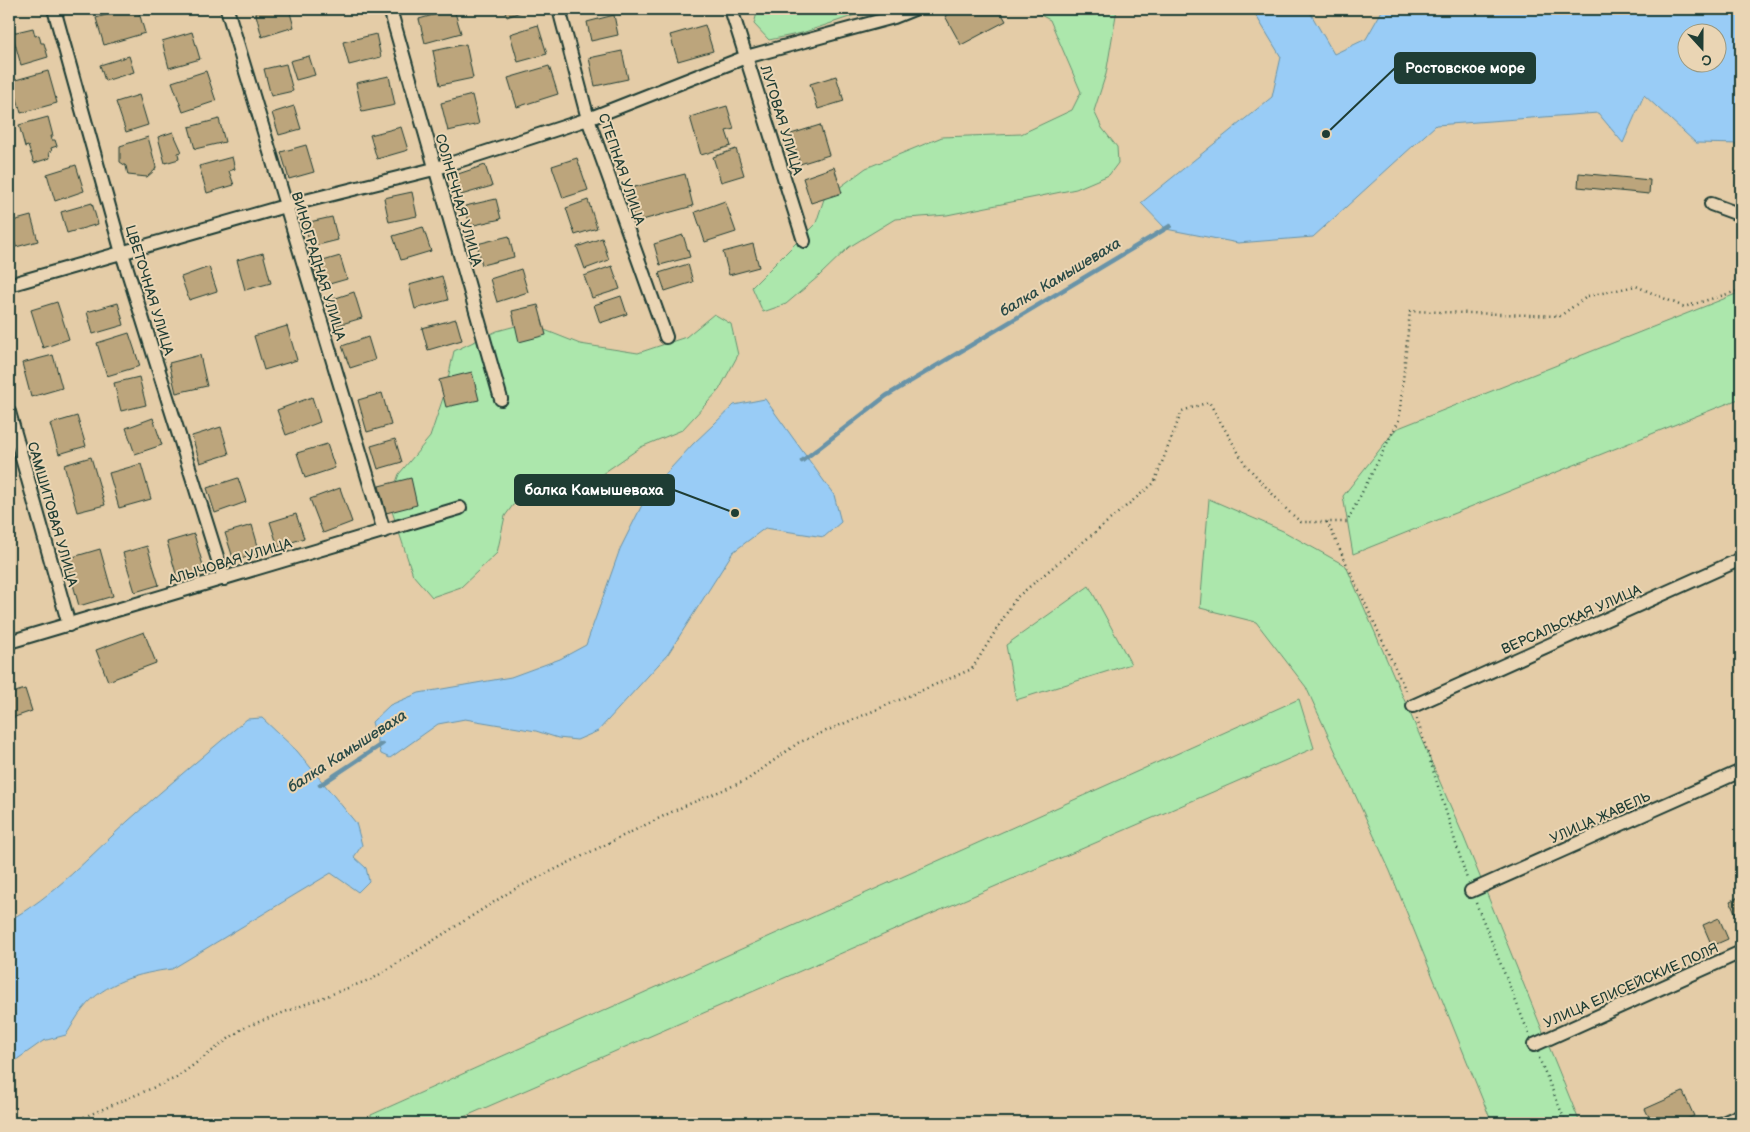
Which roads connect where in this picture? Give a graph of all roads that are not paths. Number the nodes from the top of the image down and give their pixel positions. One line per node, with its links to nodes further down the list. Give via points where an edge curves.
1 (54, 9): 14 (street, ЦВЕТОЧНАЯ УЛИЦА)
2 (227, 9): 11 (street, ВИНОГРАДНАЯ УЛИЦА)
3 (390, 9): 9 (street, СОЛНЕЧНАЯ УЛИЦА)
4 (559, 9): 8 (street, СТЕПНАЯ УЛИЦА)
5 (730, 9): 7 (street, ЛУГОВАЯ УЛИЦА)
6 (914, 9): 7 (street)
7 (746, 57): 8 (street); 13 (street, ЛУГОВАЯ УЛИЦА)
8 (588, 119): 9 (street); 16 (street, СТЕПНАЯ УЛИЦА)
9 (434, 169): 11 (street); 17 (street, СОЛНЕЧНАЯ УЛИЦА)
10 (1711, 204): 12 (street)
11 (285, 206): 14 (street); 20 (street, ВИНОГРАДНАЯ УЛИЦА)
12 (1741, 215)
13 (804, 241)
14 (122, 253): 15 (street); 22 (street, ЦВЕТОЧНАЯ УЛИЦА)
15 (9, 285)
16 (666, 337)
17 (501, 400)
18 (9, 412): 23 (street, САМШИТОВАЯ УЛИЦА)
19 (460, 508): 20 (street, АЛЫЧОВАЯ УЛИЦА)
20 (384, 531): 22 (street, АЛЫЧОВАЯ УЛИЦА)
21 (1741, 559): 25 (street, ВЕРСАЛЬСКАЯ УЛИЦА)
22 (224, 578): 23 (street, АЛЫЧОВАЯ УЛИЦА)
23 (69, 624): 24 (street, АЛЫЧОВАЯ УЛИЦА)
24 (9, 642)
25 (1413, 706)
26 (1741, 771): 27 (street, УЛИЦА ЖАВЕЛЬ)
27 (1471, 891)
28 (1741, 952): 29 (street, УЛИЦА ЕЛИСЕЙСКИЕ ПОЛЯ)
29 (1534, 1046)
30 (1741, 1115): 31 (street)
31 (1723, 1123)

